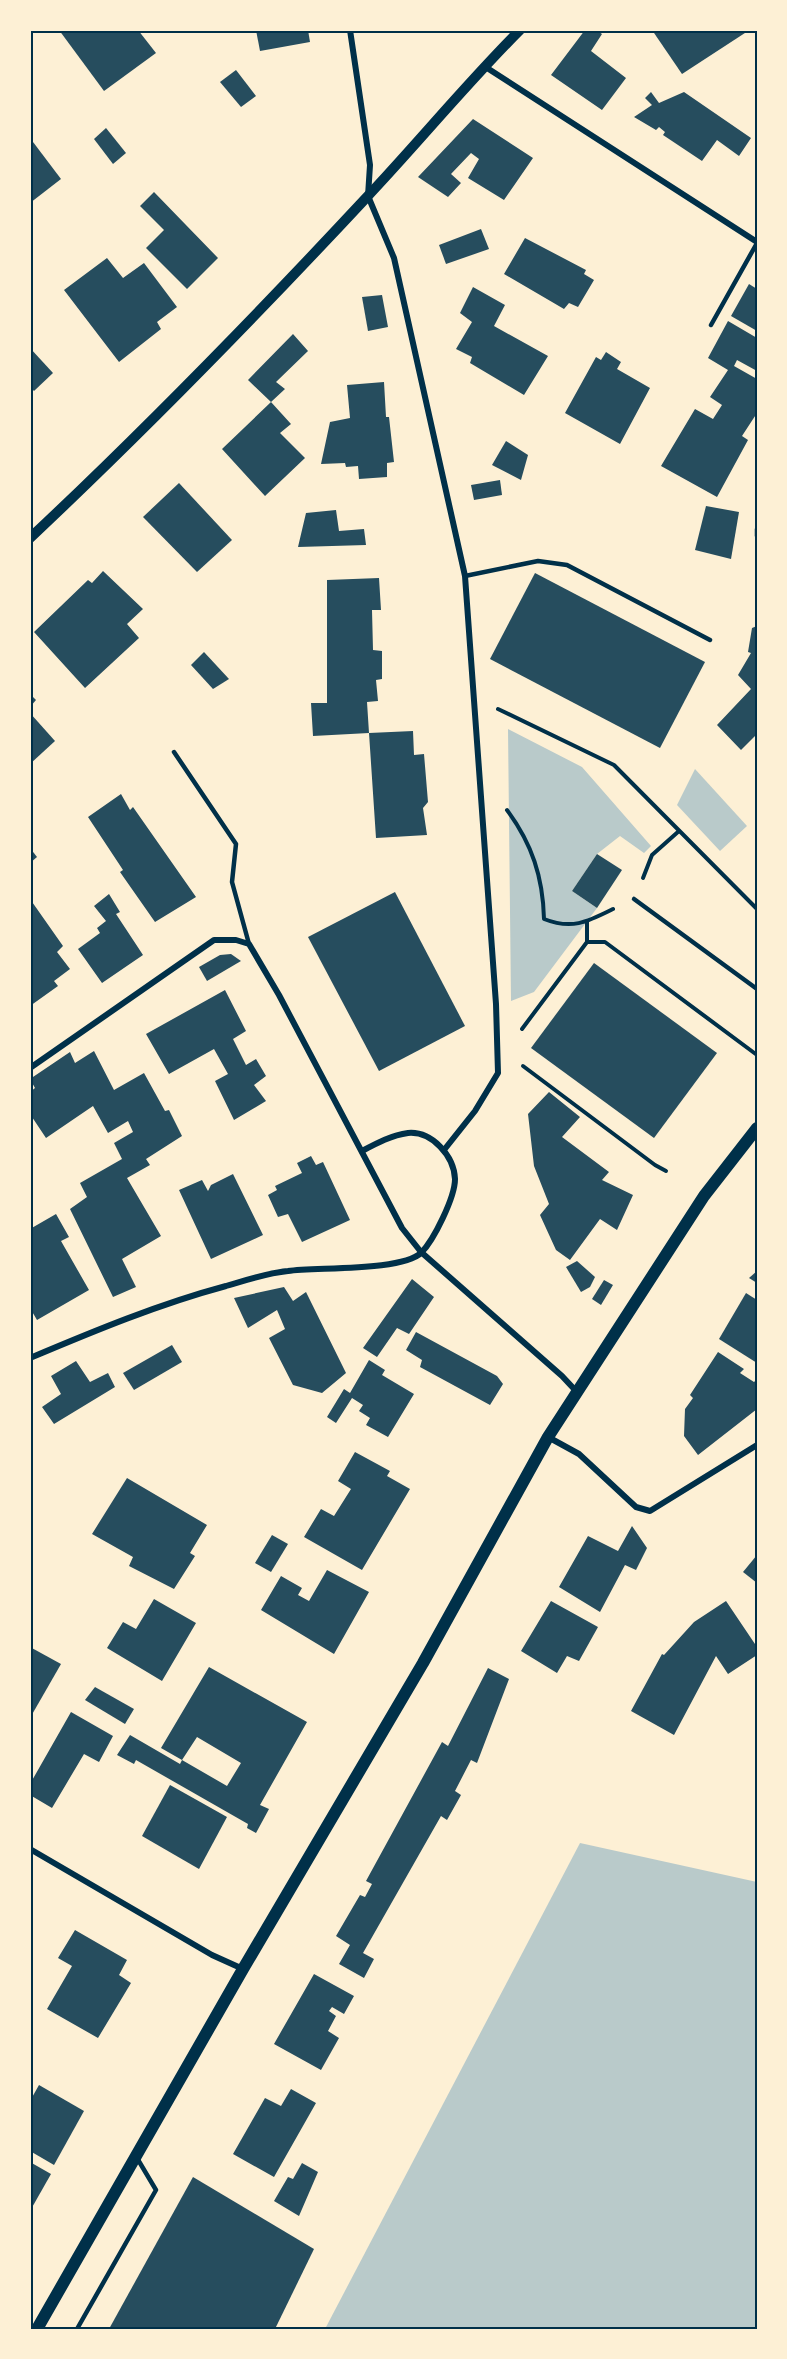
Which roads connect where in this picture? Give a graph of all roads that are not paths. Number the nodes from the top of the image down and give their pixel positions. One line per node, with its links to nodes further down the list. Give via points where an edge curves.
1 (350, 30): 4 (street, via 370,165)
2 (520, 30): 3 (street)
3 (484, 65): 4 (street); 5 (street)
4 (368, 196): 9 (street, via 138,436); 10 (street, via 394,258)
5 (757, 243): 6 (lane)
6 (711, 325)
7 (757, 530): 8 (lane)
8 (757, 536)
9 (30, 538)
10 (465, 576): 11 (lane, via 538,561 567,565); 18 (street, via 498,1073)
11 (710, 640)
12 (174, 753): 14 (lane, via 236,843 232,882)
13 (634, 899): 15 (lane)
14 (249, 944): 16 (street, via 214,940); 19 (street)
15 (757, 989)
16 (30, 1068)
17 (757, 1128): 22 (main road, via 704,1196)
18 (444, 1150): 19 (street, via 429,1136 410,1133 389,1137); 20 (street, via 455,1178 447,1210)
19 (362, 1151): 20 (street, via 402,1228)
20 (421, 1252): 21 (street, via 403,1263 285,1271 229,1285 174,1300); 22 (street)
21 (30, 1358)
22 (576, 1391): 23 (main road)
23 (548, 1437): 24 (street, via 579,1454 636,1508 650,1511); 26 (main road, via 423,1663)
24 (757, 1445)
25 (30, 1849): 26 (street, via 212,1955)
26 (243, 1969): 27 (main road)
27 (136, 2156): 28 (main road); 29 (lane, via 156,2190)
28 (37, 2329)
29 (77, 2329)

